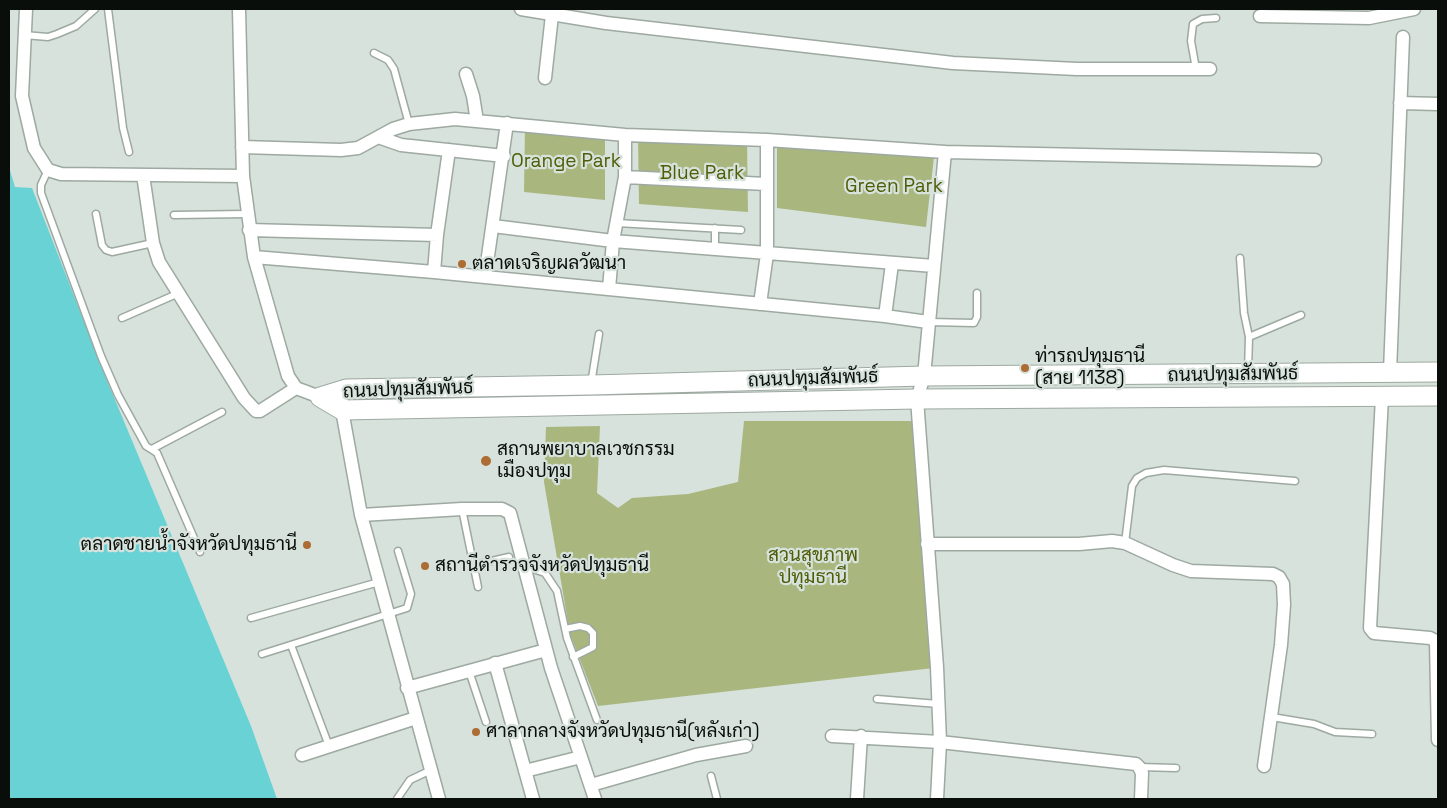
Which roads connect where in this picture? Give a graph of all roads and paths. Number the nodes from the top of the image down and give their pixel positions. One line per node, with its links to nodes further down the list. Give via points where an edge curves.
1 (26, 9): 12 (street)
2 (95, 9): 12 (lane, via 76,26 58,34 48,37)
3 (108, 9): 29 (lane, via 123,128)
4 (239, 9): 27 (street)
5 (521, 9): 9 (street)
6 (1414, 9): 8 (street, via 1369,18)
7 (1289, 13): 8 (street); 10 (street)
8 (1353, 13)
9 (552, 15): 15 (street, via 953,63 1077,70); 18 (street)
10 (1260, 16)
11 (1216, 18): 15 (lane, via 1202,19 1193,24 1191,42)
12 (24, 35): 33 (street, via 22,96 34,148)
13 (1403, 37): 19 (street)
14 (374, 53): 23 (lane, via 388,60 394,69)
15 (1196, 69): 16 (street)
16 (1210, 69)
17 (466, 74): 21 (street)
18 (546, 78)
19 (1400, 103): 20 (street); 67 (street)
20 (1438, 104)
21 (477, 121): 22 (street); 23 (street, via 455,119)
22 (508, 123): 24 (street); 31 (street)
23 (409, 124): 25 (street, via 393,129)
24 (625, 135): 26 (street); 36 (street)
25 (381, 138): 27 (street, via 358,148 341,150); 28 (street)
26 (767, 140): 30 (street); 37 (street)
27 (242, 147): 35 (street)
28 (449, 150): 31 (street); 46 (street)
29 (130, 152)
30 (945, 152): 32 (street); 54 (street)
31 (504, 156): 42 (street)
32 (1315, 160)
33 (48, 170): 34 (street, via 61,174); 80 (lane, via 41,193 98,347 118,395 146,446)
34 (143, 175): 35 (street); 48 (street)
35 (243, 176): 39 (street)
36 (625, 177): 37 (street); 41 (street)
37 (766, 184): 50 (street)
38 (96, 214): 48 (lane, via 102,245 106,250 112,252)
39 (247, 214): 40 (lane); 44 (street)
40 (174, 215)
41 (617, 223): 43 (lane); 47 (street)
42 (493, 226): 47 (street); 56 (street)
43 (715, 228): 45 (lane); 49 (lane)
44 (249, 230): 46 (street); 51 (street)
45 (741, 230)
46 (437, 235): 55 (street)
47 (613, 241): 49 (street); 57 (street)
48 (153, 243): 58 (street, via 159,262)
49 (715, 250): 50 (street)
50 (767, 254): 53 (street); 60 (street)
51 (254, 257): 55 (street); 72 (street, via 288,376)
52 (1240, 258): 66 (lane)
53 (892, 264): 54 (street); 62 (street)
54 (934, 266): 64 (street)
55 (434, 272): 56 (street)
56 (485, 277): 57 (street)
57 (609, 289): 60 (street)
58 (179, 293): 63 (lane); 72 (street, via 256,412)
59 (977, 293): 64 (lane, via 974,323)
60 (760, 304): 62 (street)
61 (1301, 315): 66 (lane)
62 (885, 316): 64 (street)
63 (122, 318)
64 (928, 322): 70 (street)
65 (599, 334): 71 (lane)
66 (1249, 337): 69 (lane)
67 (1390, 372): 68 (street, ถนนปทุมสัมพันธ์); 69 (street, ถนนปทุมสัมพันธ์)
68 (1438, 372)
69 (1248, 375): 70 (street, ถนนปทุมสัมพันธ์)
70 (924, 376): 71 (street, ถนนปทุมสัมพันธ์); 77 (street)
71 (591, 385): 73 (street, ถนนปทุมสัมพันธ์)
72 (296, 388): 75 (street)
73 (346, 389): 75 (street, ถนนปทุมสัมพันธ์); 78 (street)
74 (1438, 396): 76 (street, ถนนปทุมสัมพันธ์)
75 (320, 397): 78 (street, ถนนปทุมสัมพันธ์)
76 (1382, 397): 77 (street, ถนนปทุมสัมพันธ์); 112 (street, via 1370,628 1374,633 1436,641)
77 (917, 399): 78 (street, ถนนปทุมสัมพันธ์); 85 (street)
78 (342, 410): 83 (street)
79 (222, 412): 80 (lane)
80 (152, 449): 87 (lane)
81 (1295, 481): 84 (lane, via 1164,470 1146,473 1132,486)
82 (462, 509): 83 (street); 89 (lane); 90 (street, via 507,511)
83 (361, 515): 91 (street)
84 (1125, 542): 85 (street); 105 (street, via 1191,571 1273,574 1279,577 1283,584 1284,605)
85 (927, 544): 104 (street)
86 (398, 551): 93 (lane, via 411,594 410,601 407,608)
87 (200, 552)
88 (509, 557): 89 (lane)
89 (474, 565): 92 (lane)
90 (524, 566): 95 (lane, via 545,573 551,580 557,591); 97 (street)
91 (378, 582): 93 (street); 94 (lane)
92 (478, 586)
93 (387, 615): 96 (lane); 102 (street)
94 (251, 618)
95 (565, 629): 99 (lane); 99 (lane, via 580,626 593,633 593,647)
96 (291, 645): 98 (lane); 114 (lane)
97 (546, 650): 100 (street); 117 (street)
98 (262, 654)
99 (574, 657): 107 (lane)
100 (495, 663): 101 (street); 122 (street)
101 (469, 671): 102 (street); 108 (lane)
102 (407, 688): 106 (street)
103 (877, 699): 104 (lane)
104 (938, 704): 113 (street)
105 (1272, 717): 109 (lane, via 1314,724 1335,732); 119 (street)
106 (416, 718): 114 (street); 121 (street)
107 (597, 720)
108 (486, 722)
109 (1372, 734)
110 (832, 736): 111 (street)
111 (861, 736): 113 (street); 130 (street)
112 (1438, 740)
113 (940, 742): 118 (street); 131 (street)
114 (329, 746): 116 (street)
115 (746, 746): 124 (street, via 696,755)
116 (302, 755)
117 (581, 756): 122 (street); 124 (street)
118 (1139, 766): 120 (lane); 132 (street, via 1142,773)
119 (1264, 766)
120 (1176, 768)
121 (431, 770): 125 (lane, via 410,780); 126 (street)
122 (525, 771): 127 (street)
123 (711, 776): 129 (lane)
124 (591, 785): 128 (street)
125 (398, 799)
126 (439, 799)
127 (533, 799)
128 (595, 799)
129 (718, 799)
130 (857, 799)
131 (937, 799)
132 (1141, 799)

